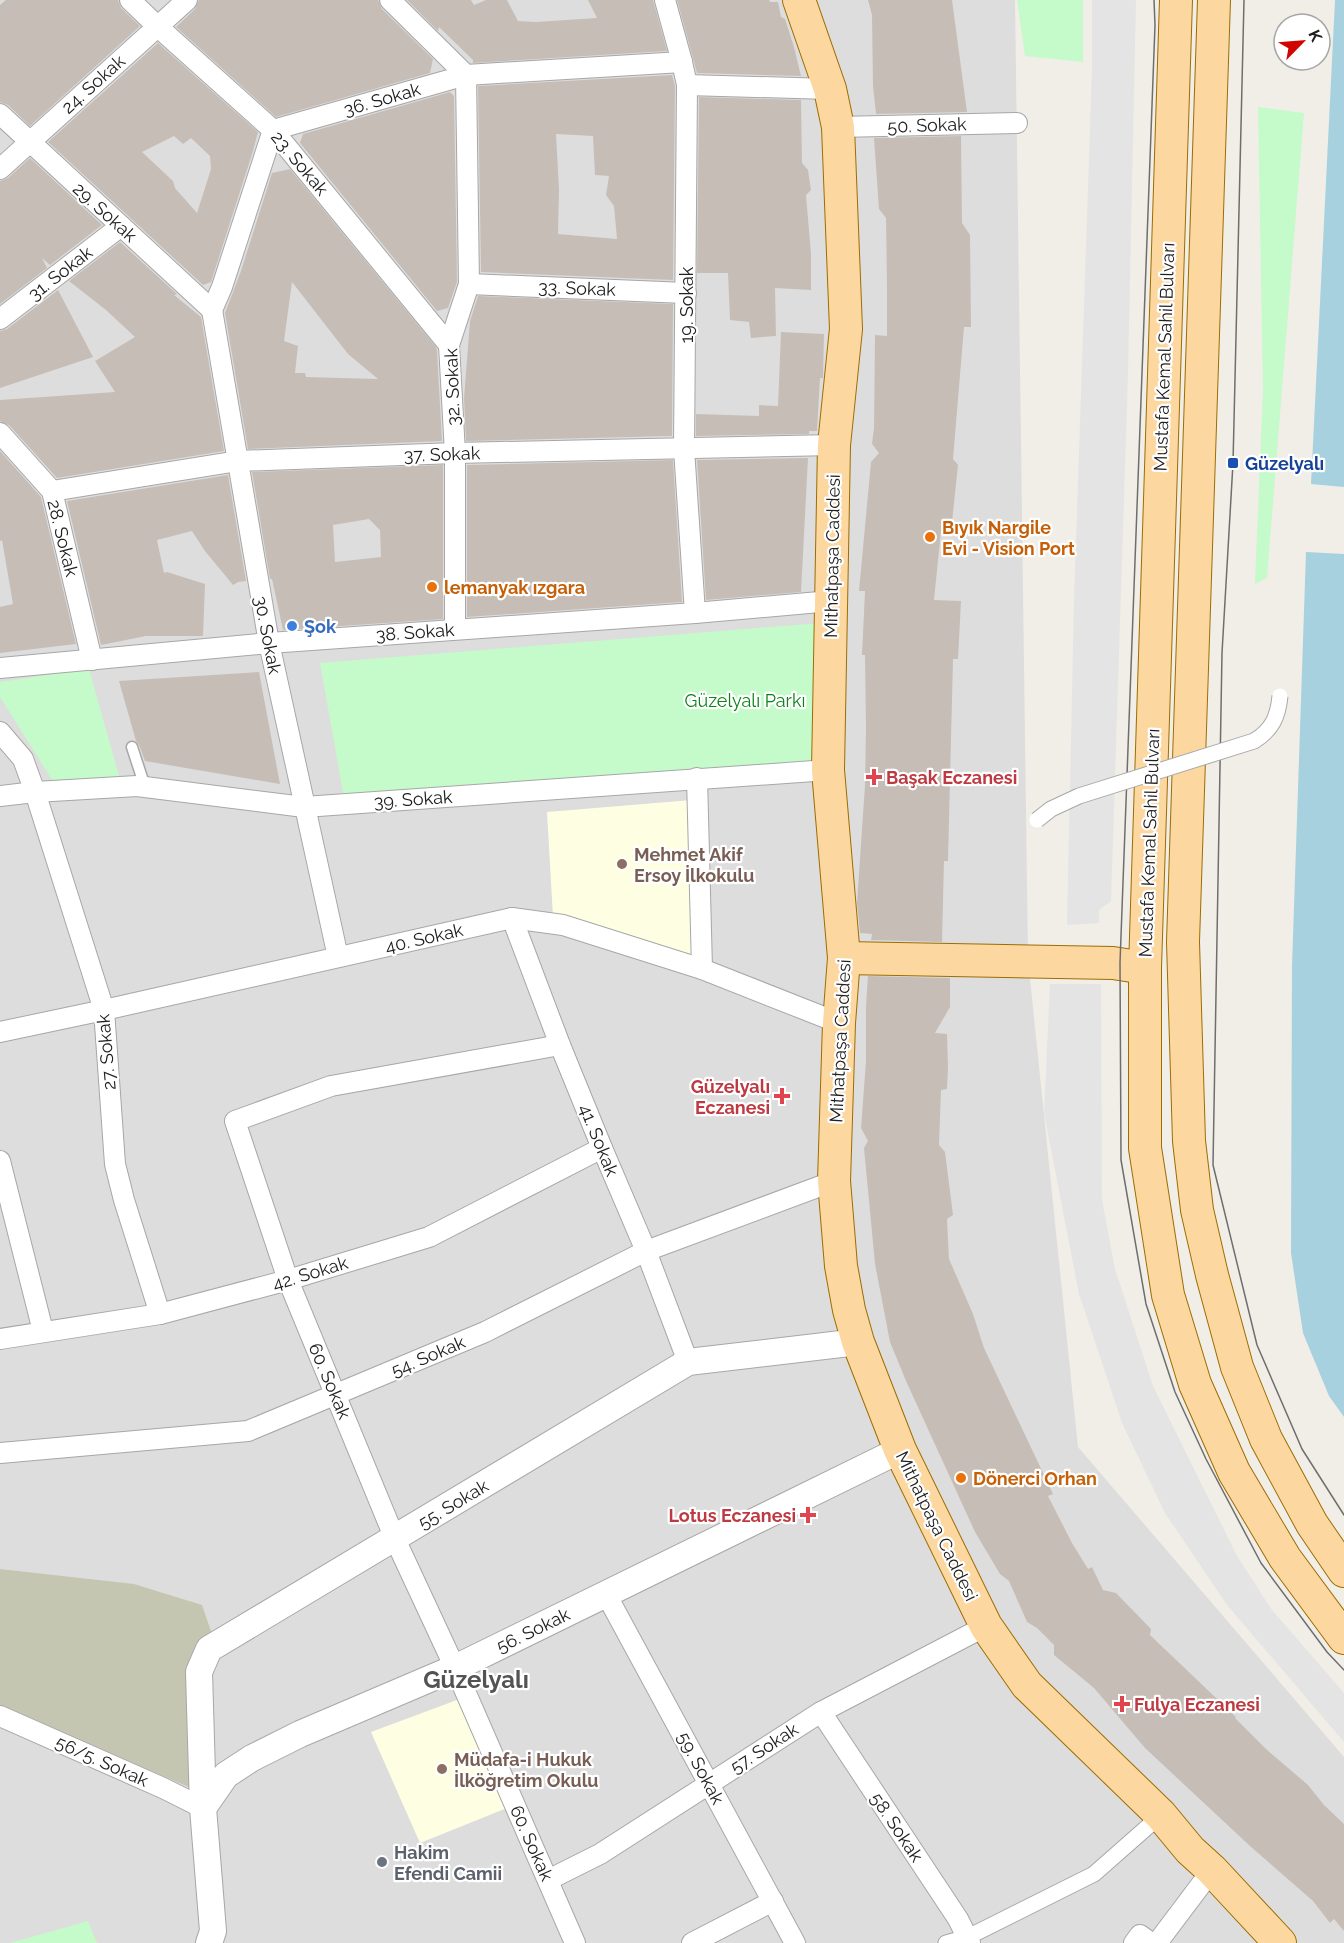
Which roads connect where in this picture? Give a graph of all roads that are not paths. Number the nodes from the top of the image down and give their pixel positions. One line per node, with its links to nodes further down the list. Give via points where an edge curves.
1 (130, 0): 8 (street, 23. Sokak)
2 (187, 0): 8 (street, 24. Sokak)
3 (390, 0): 10 (street)
4 (664, 0): 9 (street, 19. Sokak)
5 (799, 0): 12 (main road, Mithatpaşa Caddesi)
6 (1176, 0): 50 (main road, Mustafa Kemal Sahil Bulvarı)
7 (1214, 0): 71 (main road, Mustafa Kemal Sahil Bulvarı, via 1184,942 1188,1141 1197,1210 1237,1367 1266,1439 1312,1524)
8 (157, 26): 16 (street, 23. Sokak); 17 (street, 24. Sokak)
9 (682, 62): 10 (street, 36. Sokak); 11 (street, 19. Sokak)
10 (466, 75): 16 (street, 36. Sokak); 20 (street, 32. Sokak)
11 (687, 85): 12 (street); 21 (street, 19. Sokak)
12 (830, 89): 15 (main road, Mithatpaşa Caddesi)
13 (0, 114): 17 (street, 29. Sokak)
14 (1017, 123): 15 (street, 50. Sokak)
15 (838, 128): 26 (main road, Mithatpaşa Caddesi, via 846,329)
16 (273, 130): 22 (street); 24 (street, 23. Sokak)
17 (28, 142): 18 (street, 24. Sokak); 19 (street, 29. Sokak)
18 (0, 169)
19 (121, 226): 22 (street, 29. Sokak); 23 (street, 31. Sokak)
20 (468, 284): 21 (street, 33. Sokak); 24 (street, 32. Sokak)
21 (686, 293): 27 (street, 19. Sokak)
22 (212, 310): 29 (street, 30. Sokak)
23 (0, 319)
24 (449, 345): 28 (street, 32. Sokak)
25 (0, 433): 30 (street, 28. Sokak)
26 (834, 445): 27 (street, 37. Sokak); 31 (main road, Mithatpaşa Caddesi)
27 (684, 448): 28 (street, 37. Sokak); 32 (street, 19. Sokak)
28 (455, 453): 29 (street, 37. Sokak); 33 (street, 32. Sokak)
29 (238, 461): 30 (street, 37. Sokak); 34 (street, 30. Sokak)
30 (52, 491): 35 (street, 28. Sokak)
31 (831, 601): 32 (street, 38. Sokak); 40 (main road, Mithatpaşa Caddesi)
32 (695, 613): 33 (street, 38. Sokak)
33 (455, 629): 34 (street, 38. Sokak)
34 (269, 643): 35 (street, 38. Sokak); 45 (street, 30. Sokak)
35 (92, 660): 36 (street, 38. Sokak)
36 (0, 668)
37 (1280, 696): 46 (street, bridge, via 1272,725 1254,741 1079,796)
38 (0, 732): 43 (street, 27. Sokak, via 22,759)
39 (132, 747): 42 (lane)
40 (828, 770): 41 (street, 39. Sokak); 49 (main road, Mithatpaşa Caddesi)
41 (697, 778): 45 (street, 39. Sokak); 51 (street)
42 (145, 787): 43 (street, 39. Sokak); 45 (street, 39. Sokak)
43 (35, 792): 44 (street, 39. Sokak); 52 (street, 27. Sokak)
44 (0, 796)
45 (304, 807): 48 (street, 30. Sokak)
46 (1037, 820)
47 (512, 918): 48 (street, 40. Sokak); 51 (street, 40. Sokak, via 563,925); 55 (street, 41. Sokak)
48 (338, 957): 52 (street, 40. Sokak)
49 (844, 958): 50 (main road, via 1113,963); 53 (main road, Mithatpaşa Caddesi)
50 (1145, 968): 74 (main road, Mustafa Kemal Sahil Bulvarı, via 1144,1148 1168,1295 1195,1384 1234,1472 1285,1558)
51 (702, 969): 53 (street, 40. Sokak)
52 (104, 1010): 54 (street, 40. Sokak); 62 (street, 27. Sokak, via 115,1164)
53 (839, 1023): 58 (main road, Mithatpaşa Caddesi)
54 (0, 1032)
55 (560, 1045): 56 (street, 41. Sokak); 61 (street, 60. Sokak, via 331,1086 235,1121)
56 (602, 1148): 60 (street, 41. Sokak); 61 (street, 42. Sokak, via 429,1237)
57 (0, 1161): 59 (street)
58 (834, 1181): 60 (street, 54. Sokak); 65 (main road, Mithatpaşa Caddesi, via 841,1266)
59 (9, 1233): 63 (street)
60 (646, 1251): 66 (street, 41. Sokak); 67 (street, 54. Sokak, via 485,1332)
61 (288, 1280): 62 (street, 42. Sokak); 67 (street, 60. Sokak)
62 (160, 1314): 63 (street, 42. Sokak)
63 (43, 1331): 64 (street, 42. Sokak)
64 (0, 1339)
65 (858, 1342): 66 (street, 55. Sokak); 68 (main road, Mithatpaşa Caddesi)
66 (688, 1362): 70 (street, 55. Sokak)
67 (336, 1395): 69 (street, 54. Sokak, via 248,1431); 70 (street, 60. Sokak)
68 (900, 1450): 72 (street, 56. Sokak); 73 (main road, Mithatpaşa Caddesi)
69 (0, 1453)
70 (395, 1539): 75 (street, 60. Sokak); 79 (street, 55. Sokak, via 208,1649 199,1672)
71 (1344, 1571)
72 (606, 1594): 75 (street, 56. Sokak); 78 (street, 59. Sokak)
73 (986, 1626): 76 (street, 57. Sokak); 80 (main road, Mithatpaşa Caddesi, via 1028,1684)
74 (1344, 1638)
75 (455, 1668): 79 (street, 56. Sokak, via 252,1758 226,1775); 82 (street, 60. Sokak)
76 (821, 1712): 78 (street, 57. Sokak); 84 (street, 58. Sokak)
77 (0, 1716): 79 (street, 56/5. Sokak)
78 (709, 1783): 82 (street, 57. Sokak, via 600,1854); 83 (street, 59. Sokak)
79 (203, 1808): 85 (street, via 213,1931)
80 (1161, 1815): 81 (main road, Mithatpaşa Caddesi); 84 (street, via 1094,1874)
81 (1212, 1870): 92 (street); 93 (main road, Mithatpaşa Caddesi)
82 (548, 1880): 86 (street, 60. Sokak)
83 (773, 1901): 87 (street); 88 (street, 59. Sokak)
84 (969, 1940): 89 (street)
85 (209, 1943)
86 (575, 1943)
87 (692, 1943)
88 (795, 1943)
89 (946, 1943)
90 (1134, 1943): 91 (street, via 1140,1935)
91 (1151, 1943)
92 (1157, 1943)
93 (1280, 1943)

